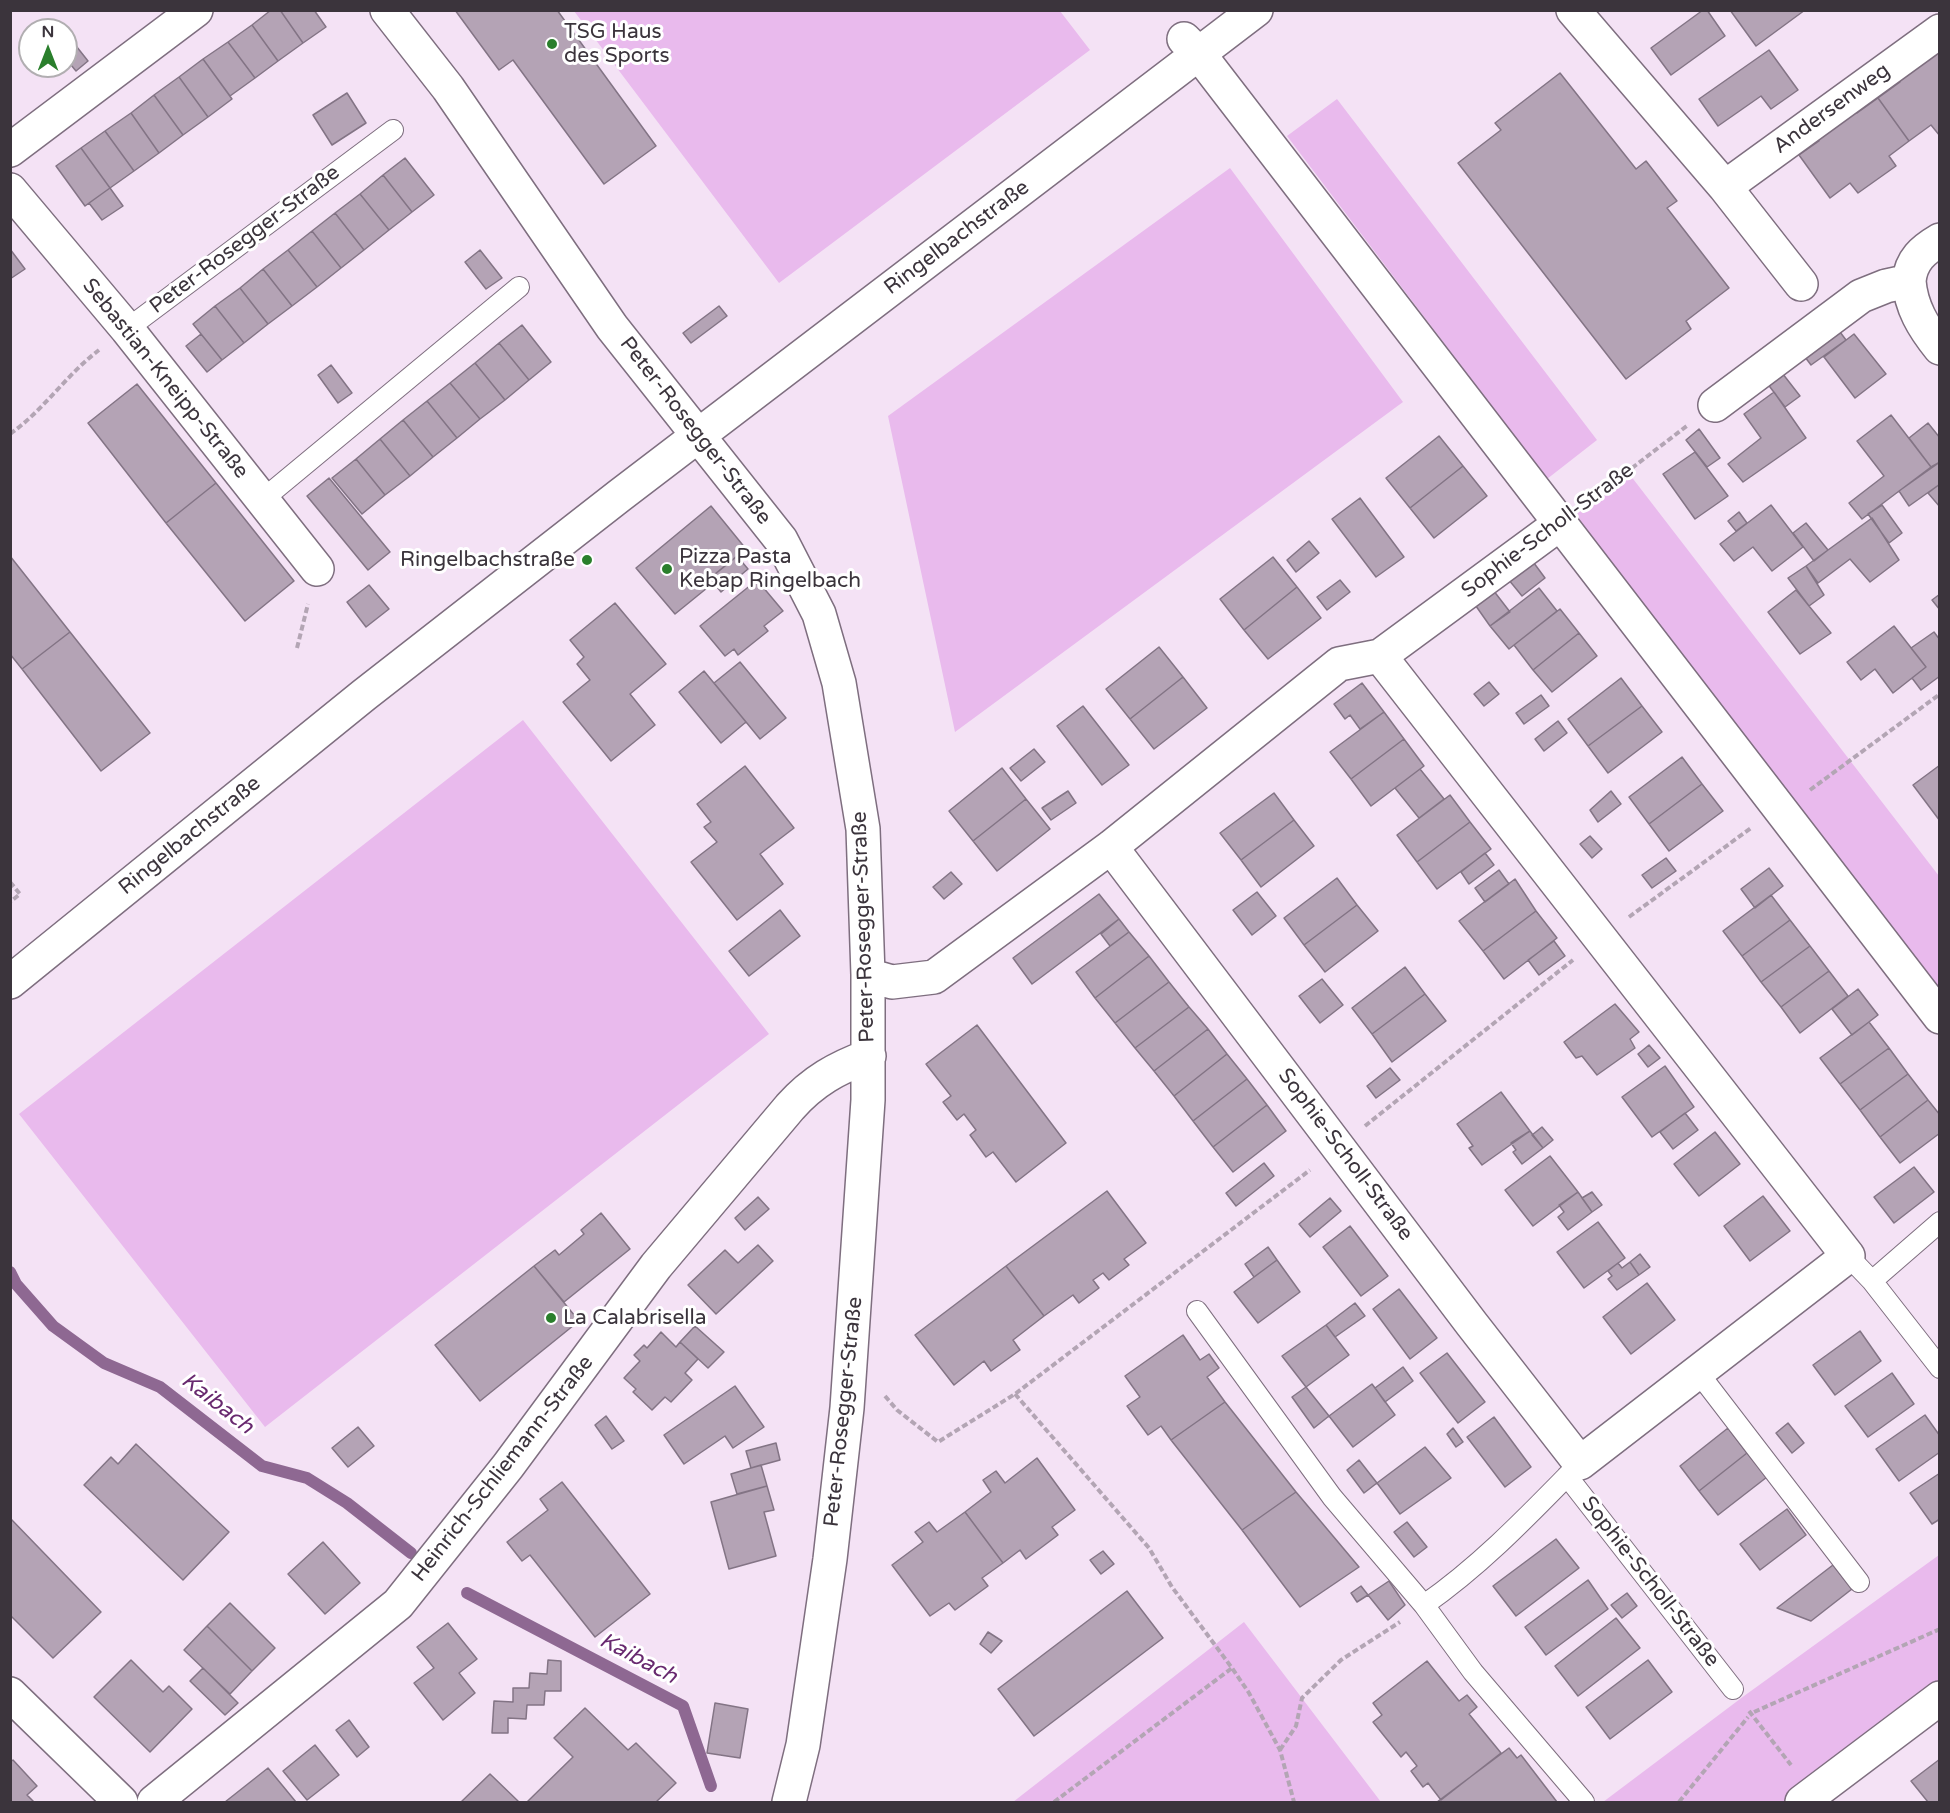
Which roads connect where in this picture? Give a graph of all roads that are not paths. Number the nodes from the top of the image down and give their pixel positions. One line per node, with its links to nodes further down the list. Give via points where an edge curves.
1 (196, 10): 8 (street)
2 (387, 10): 18 (street, Peter-Rosegger-Straße, via 448,88 612,327)
3 (1256, 10): 6 (street, Ringelbachstraße)
4 (1573, 10): 9 (street)
5 (1940, 31): 9 (street, Andersenweg)
6 (1192, 46): 18 (street, Ringelbachstraße); 20 (street)
7 (393, 130): 15 (lane, Peter-Rosegger-Straße)
8 (10, 150)
9 (1725, 187): 13 (street)
10 (10, 190): 15 (street, Sebastian-Kneipp-Straße)
11 (1940, 240): 12 (street, via 1920,254 1910,267)
12 (1909, 280): 16 (street, via 1916,311); 17 (street, via 1854,301)
13 (1801, 284)
14 (519, 287): 19 (lane)
15 (127, 329): 19 (street, Sebastian-Kneipp-Straße)
16 (1940, 348)
17 (1715, 405)
18 (698, 436): 24 (street, Peter-Rosegger-Straße, via 781,540 819,614 838,683 863,829); 25 (street, Ringelbachstraße, via 364,695)
19 (262, 500): 21 (street, Sebastian-Kneipp-Straße)
20 (1555, 527): 22 (street, Sophie-Scholl-Straße); 26 (street)
21 (317, 569)
22 (1380, 656): 23 (street, Sophie-Scholl-Straße, via 1339,664); 29 (street)
23 (1111, 847): 24 (street, Sophie-Scholl-Straße, via 934,977 892,982); 34 (street, Sophie-Scholl-Straße, via 1471,1323)
24 (868, 975): 27 (street, Peter-Rosegger-Straße)
25 (10, 982)
26 (1940, 1017)
27 (869, 1056): 42 (street, Heinrich-Schliemann-Straße, via 818,1080 783,1115 656,1266 508,1466 398,1604); 43 (street, Peter-Rosegger-Straße, via 852,1356 828,1570 803,1744)
28 (1940, 1222): 30 (lane)
29 (1848, 1256): 30 (lane); 33 (street, Sophie-Scholl-Straße)
30 (1872, 1281): 32 (lane)
31 (1197, 1311): 36 (lane, via 1332,1497)
32 (1940, 1368)
33 (1697, 1371): 34 (street, Sophie-Scholl-Straße); 35 (lane)
34 (1574, 1469): 36 (lane, Sophie-Scholl-Straße, via 1513,1532 1457,1582); 37 (lane, Sophie-Scholl-Straße)
35 (1859, 1582)
36 (1424, 1605): 44 (lane, via 1473,1672)
37 (1733, 1689)
38 (10, 1694): 41 (street)
39 (1940, 1698): 40 (street)
40 (1808, 1798)
41 (122, 1803)
42 (154, 1803)
43 (789, 1803)
44 (1584, 1803)

